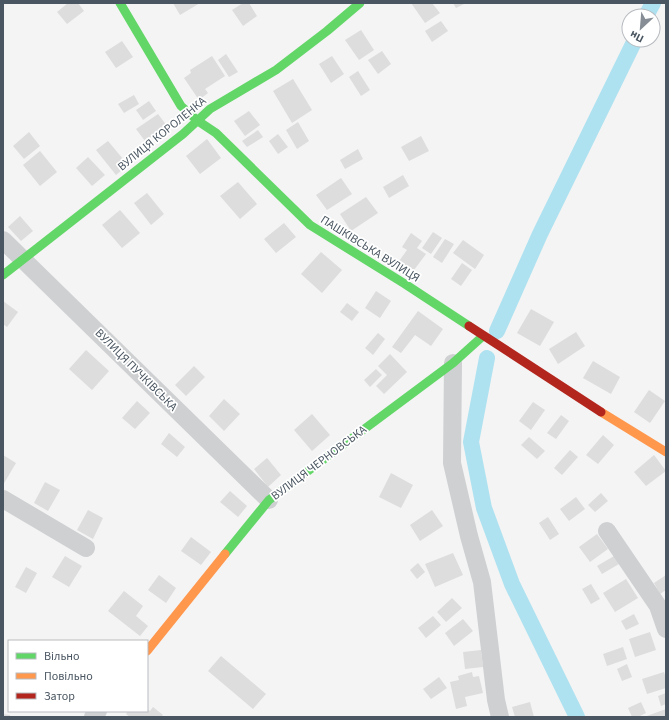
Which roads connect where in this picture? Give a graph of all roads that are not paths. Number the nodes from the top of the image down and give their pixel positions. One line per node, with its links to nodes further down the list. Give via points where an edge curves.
1 (120, 3): 3 (street, ПАШКІВСЬКА ВУЛИЦЯ, via 182,106)
2 (360, 3): 3 (street, ВУЛИЦЯ КОРОЛЕНКА, via 276,70 210,109)
3 (198, 121): 5 (street, ВУЛИЦЯ КОРОЛЕНКА); 7 (street, ПАШКІВСЬКА ВУЛИЦЯ, via 216,133 310,225)
4 (3, 240): 5 (street, ВУЛИЦЯ ПУЧКІВСЬКА)
5 (24, 259): 6 (street, ВУЛИЦЯ КОРОЛЕНКА); 11 (street, ВУЛИЦЯ ПУЧКІВСЬКА)
6 (3, 275)
7 (483, 336): 8 (street, ВУЛИЦЯ ЧЕРНОВСЬКА); 9 (street, ПАШКІВСЬКА ВУЛИЦЯ, via 610,419)
8 (454, 363): 11 (street, ВУЛИЦЯ ЧЕРНОВСЬКА); 17 (street, via 452,463 482,582)
9 (666, 452)
10 (3, 499): 13 (street)
11 (269, 500): 16 (street, ВУЛИЦЯ ЧЕРНОВСЬКА)
12 (606, 531): 14 (street)
13 (86, 548)
14 (662, 603): 15 (street)
15 (666, 629)
16 (148, 650)
17 (500, 717)

